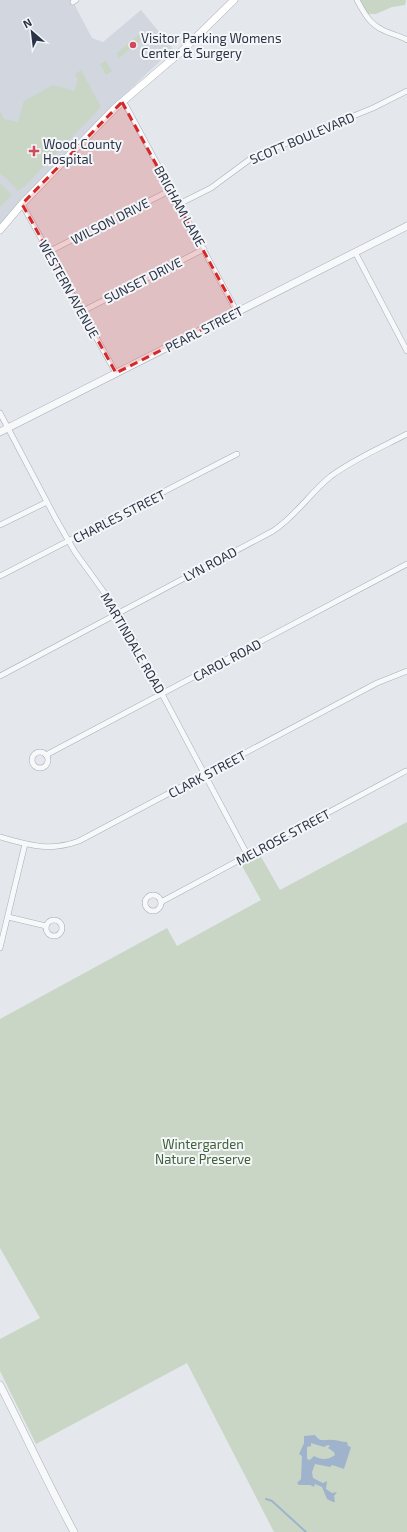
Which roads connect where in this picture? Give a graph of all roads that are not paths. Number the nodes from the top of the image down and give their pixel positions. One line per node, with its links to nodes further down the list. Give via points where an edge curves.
1 (234, 0): 5 (main road, via 183,50)
2 (357, 0): 3 (street, via 373,24)
3 (407, 40)
4 (407, 91): 8 (street, SCOTT BOULEVARD, via 373,108 259,154 211,188)
5 (122, 102): 6 (street, BRIGHAM LANE); 7 (main road)
6 (171, 190): 8 (street, BRIGHAM LANE); 12 (street, WILSON DRIVE)
7 (22, 204): 10 (main road); 12 (street, WESTERN AVENUE)
8 (179, 204): 11 (street, BRIGHAM LANE)
9 (407, 226): 13 (street, PEARL STREET)
10 (0, 230)
11 (204, 249): 14 (street, SUNSET DRIVE); 15 (street, BRIGHAM LANE)
12 (48, 252): 14 (street, WESTERN AVENUE)
13 (355, 252): 15 (street, PEARL STREET); 16 (street)
14 (81, 312): 17 (street, WESTERN AVENUE)
15 (237, 312): 17 (street, PEARL STREET)
16 (407, 351)
17 (116, 373): 19 (street, PEARL STREET)
18 (0, 413): 19 (street, MARTINDALE ROAD)
19 (7, 428): 20 (street, PEARL STREET); 23 (street, MARTINDALE ROAD)
20 (0, 432)
21 (407, 434): 28 (street, LYN ROAD, via 354,461 332,476 288,520 273,531)
22 (237, 454): 25 (street, CHARLES STREET)
23 (47, 502): 24 (street); 25 (street, MARTINDALE ROAD)
24 (0, 525)
25 (69, 540): 27 (street, CHARLES STREET); 28 (street, MARTINDALE ROAD)
26 (407, 564): 31 (street, CAROL ROAD)
27 (0, 576)
28 (119, 613): 30 (street, LYN ROAD); 31 (street, MARTINDALE ROAD)
29 (407, 671): 34 (street, CLARK STREET, via 377,683)
30 (0, 676)
31 (163, 694): 32 (street, CAROL ROAD); 34 (street, MARTINDALE ROAD)
32 (46, 755)
33 (406, 772): 37 (street, MELROSE STREET)
34 (206, 775): 36 (street, CLARK STREET, via 79,841 50,848); 37 (street, MARTINDALE ROAD)
35 (0, 837): 36 (street, CLARK STREET)
36 (25, 844): 39 (street)
37 (248, 856): 38 (street, MELROSE STREET)
38 (161, 902)
39 (8, 917): 40 (street); 41 (street)
40 (46, 926)
41 (0, 948)
42 (0, 1385): 43 (street)
43 (74, 1532)

